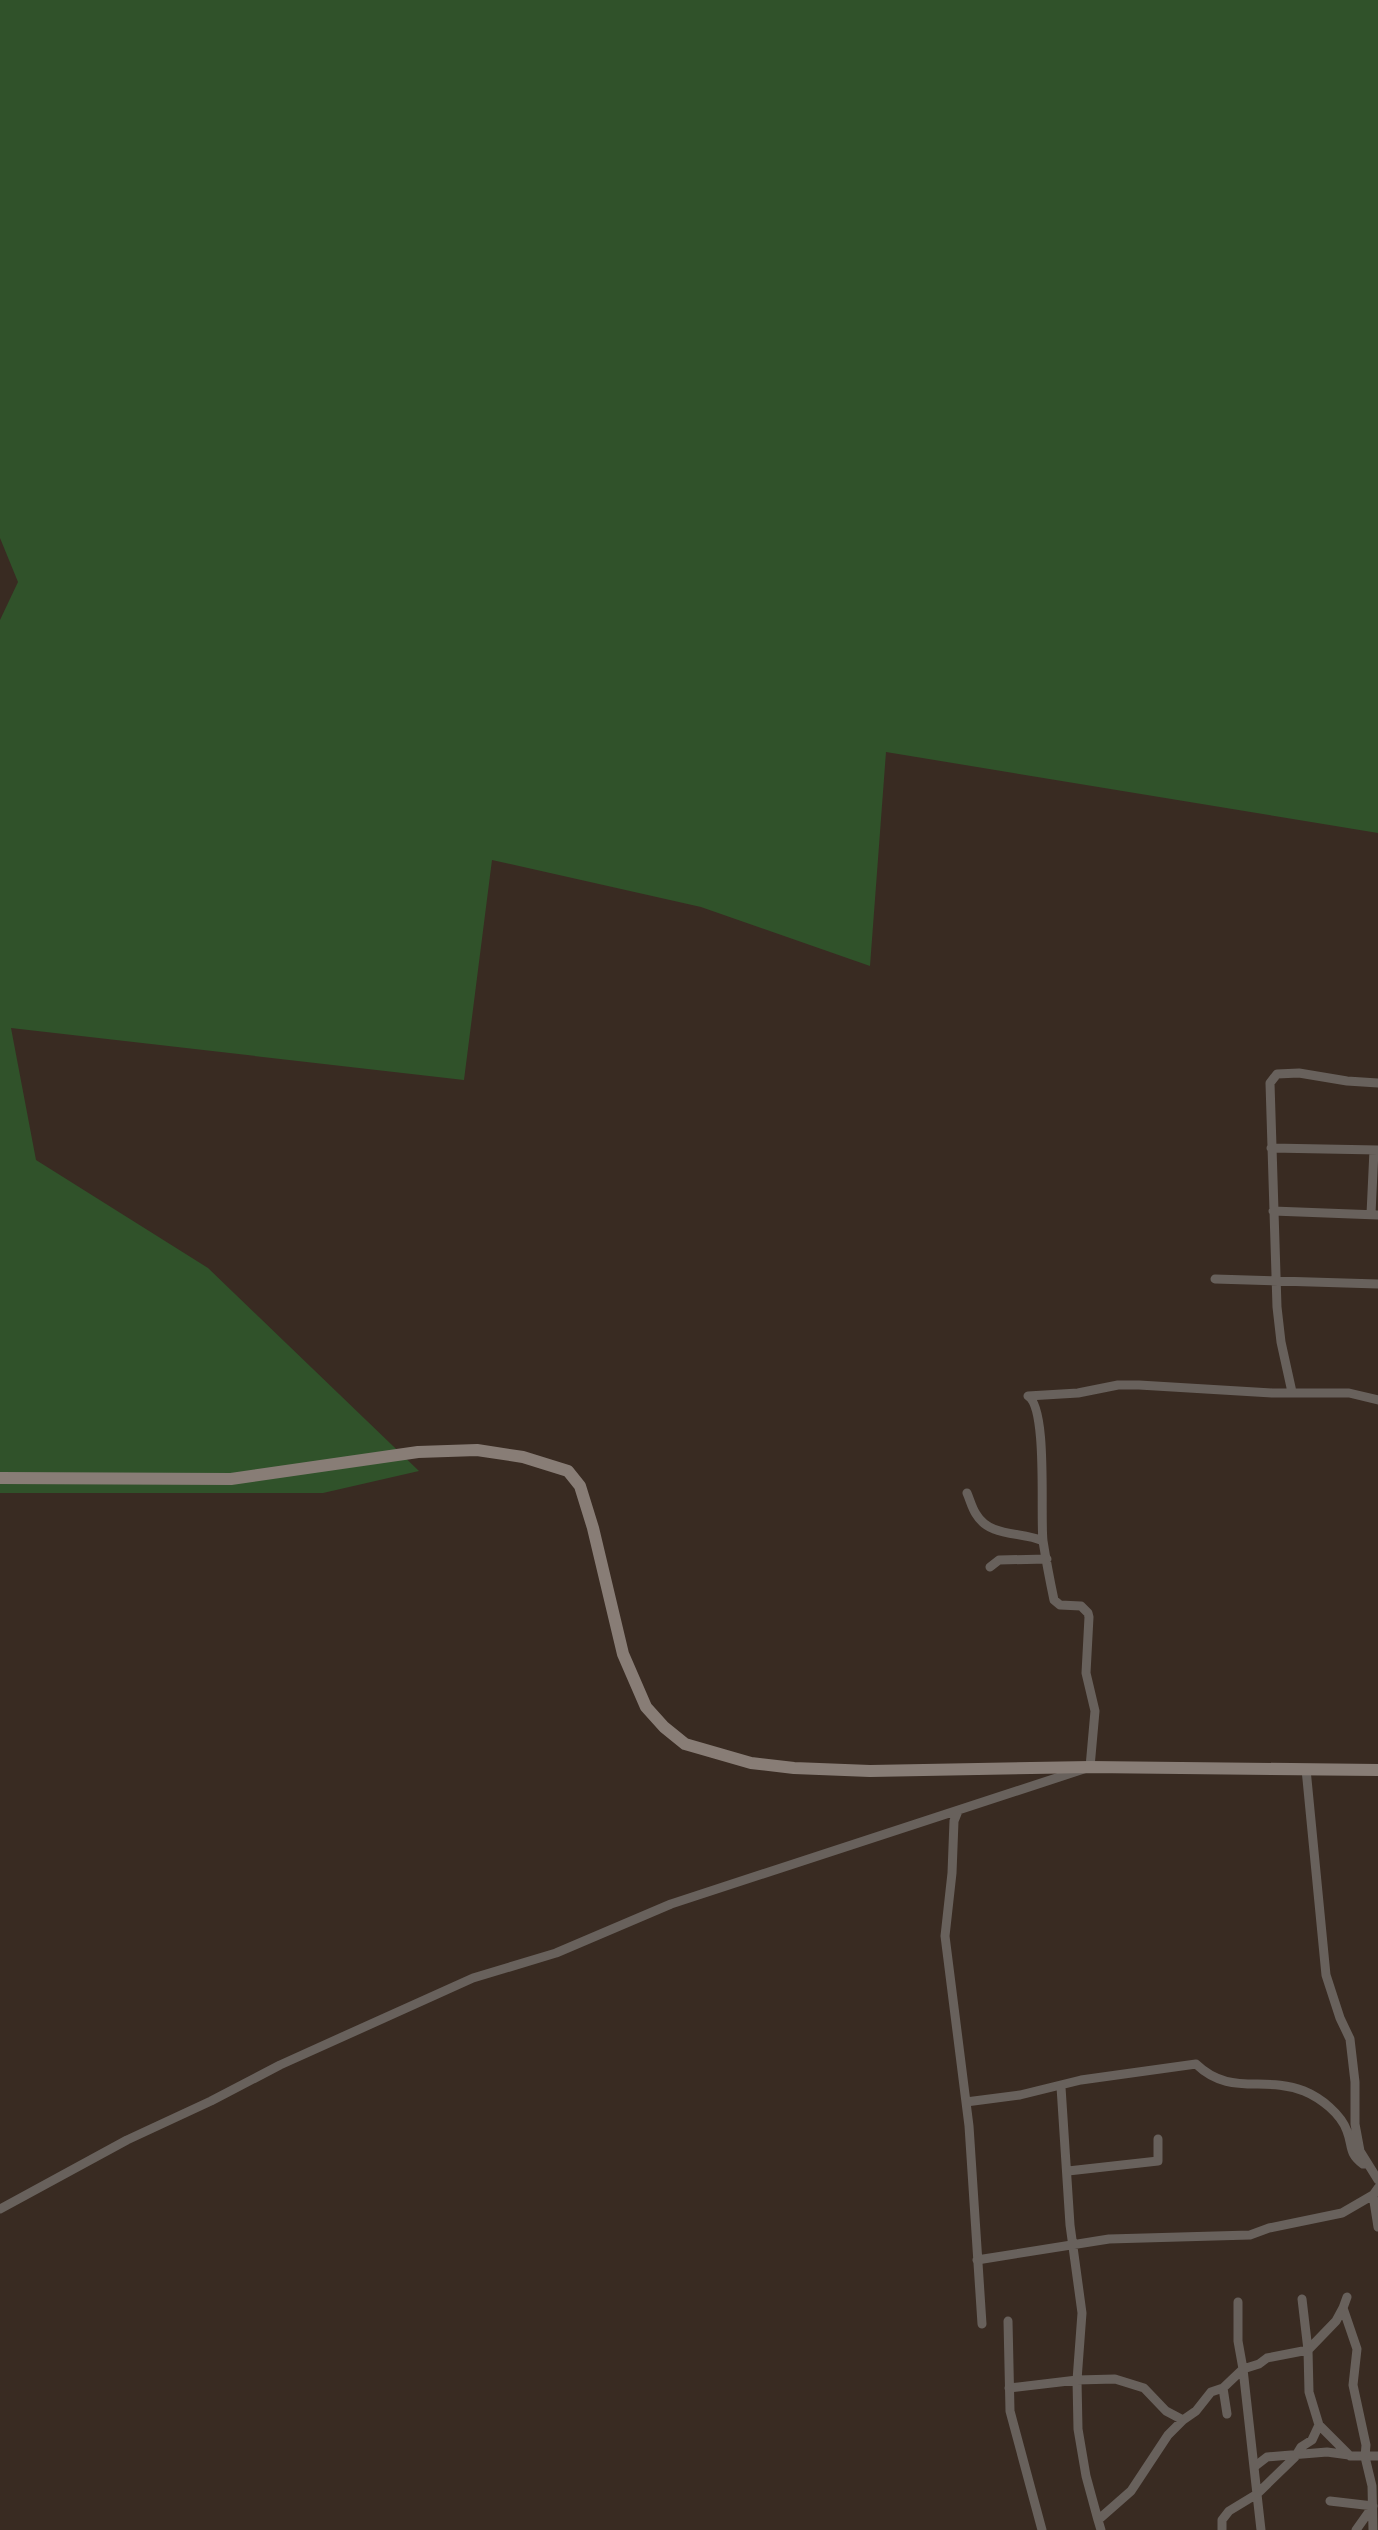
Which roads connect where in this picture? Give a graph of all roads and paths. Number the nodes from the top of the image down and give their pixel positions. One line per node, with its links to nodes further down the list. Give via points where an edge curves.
1 (1378, 1083): 2 (street, via 1277,1074 1270,1083)
2 (1271, 1148): 3 (street); 4 (street)
3 (1376, 1150): 5 (street)
4 (1273, 1211): 5 (street); 7 (street)
5 (1374, 1214)
6 (1215, 1279): 7 (street)
7 (1276, 1280): 8 (street); 9 (street, via 1279,1332)
8 (1378, 1284)
9 (1292, 1392): 10 (street, via 1349,1393); 13 (street, via 1118,1385 1027,1396 1035,1404 1042,1452)
10 (1378, 1400)
11 (0, 1478): 16 (main road, via 231,1479 418,1452 477,1450 523,1457 568,1471 580,1486 624,1654 646,1707 685,1744 751,1763 794,1768)
12 (967, 1493): 13 (street, via 977,1516 988,1527)
13 (1043, 1541): 14 (street)
14 (1047, 1559): 15 (street, via 999,1560); 16 (street, via 1055,1602 1082,1606 1089,1617 1086,1666 1095,1711)
15 (990, 1567)
16 (1090, 1767): 17 (main road); 19 (street)
17 (1307, 1769): 18 (main road); 23 (street, via 1326,1975 1350,2039 1355,2124)
18 (1378, 1770)
19 (958, 1811): 21 (street, via 945,1936); 27 (street, via 671,1904 556,1953 473,1978 127,2140)
20 (1061, 2087): 21 (street); 23 (street, via 1080,2080 1196,2064 1221,2082 1292,2087 1307,2092 1339,2116 1354,2157); 24 (street)
21 (966, 2102): 30 (street)
22 (1158, 2139): 24 (street, via 1158,2161)
23 (1366, 2164): 25 (street)
24 (1068, 2171): 29 (street)
25 (1378, 2180)
26 (1376, 2192): 28 (street); 29 (street, via 1342,2213 1250,2235 1110,2239)
27 (0, 2209)
28 (1378, 2227)
29 (1073, 2246): 30 (street); 39 (street, via 1082,2313)
30 (978, 2260): 36 (street)
31 (1347, 2297): 34 (street)
32 (1302, 2299): 37 (street)
33 (1238, 2302): 38 (street)
34 (1343, 2308): 37 (street); 48 (street, via 1357,2349 1353,2385 1367,2445)
35 (1008, 2321): 40 (street)
36 (982, 2325)
37 (1308, 2350): 38 (street, via 1267,2358); 44 (street, via 1306,2392)
38 (1243, 2369): 41 (street); 49 (street)
39 (1077, 2380): 40 (street); 43 (street, via 1115,2379 1144,2388 1166,2411); 53 (street, via 1078,2429)
40 (1009, 2388): 54 (street, via 1010,2411)
41 (1223, 2388): 42 (street); 43 (street, via 1211,2392)
42 (1227, 2414)
43 (1183, 2420): 53 (street, via 1131,2491)
44 (1319, 2425): 45 (street); 47 (street, via 1312,2440)
45 (1350, 2455): 47 (street); 48 (street)
46 (1378, 2455): 48 (street)
47 (1295, 2456): 49 (street, via 1267,2457); 50 (street)
48 (1365, 2457): 52 (street)
49 (1254, 2467): 50 (street)
50 (1257, 2494): 55 (street, via 1229,2511); 56 (street)
51 (1330, 2501): 52 (street)
52 (1373, 2506): 57 (street); 58 (street)
53 (1099, 2525)
54 (1042, 2530)
55 (1222, 2530)
56 (1261, 2530)
57 (1356, 2530)
58 (1373, 2530)

